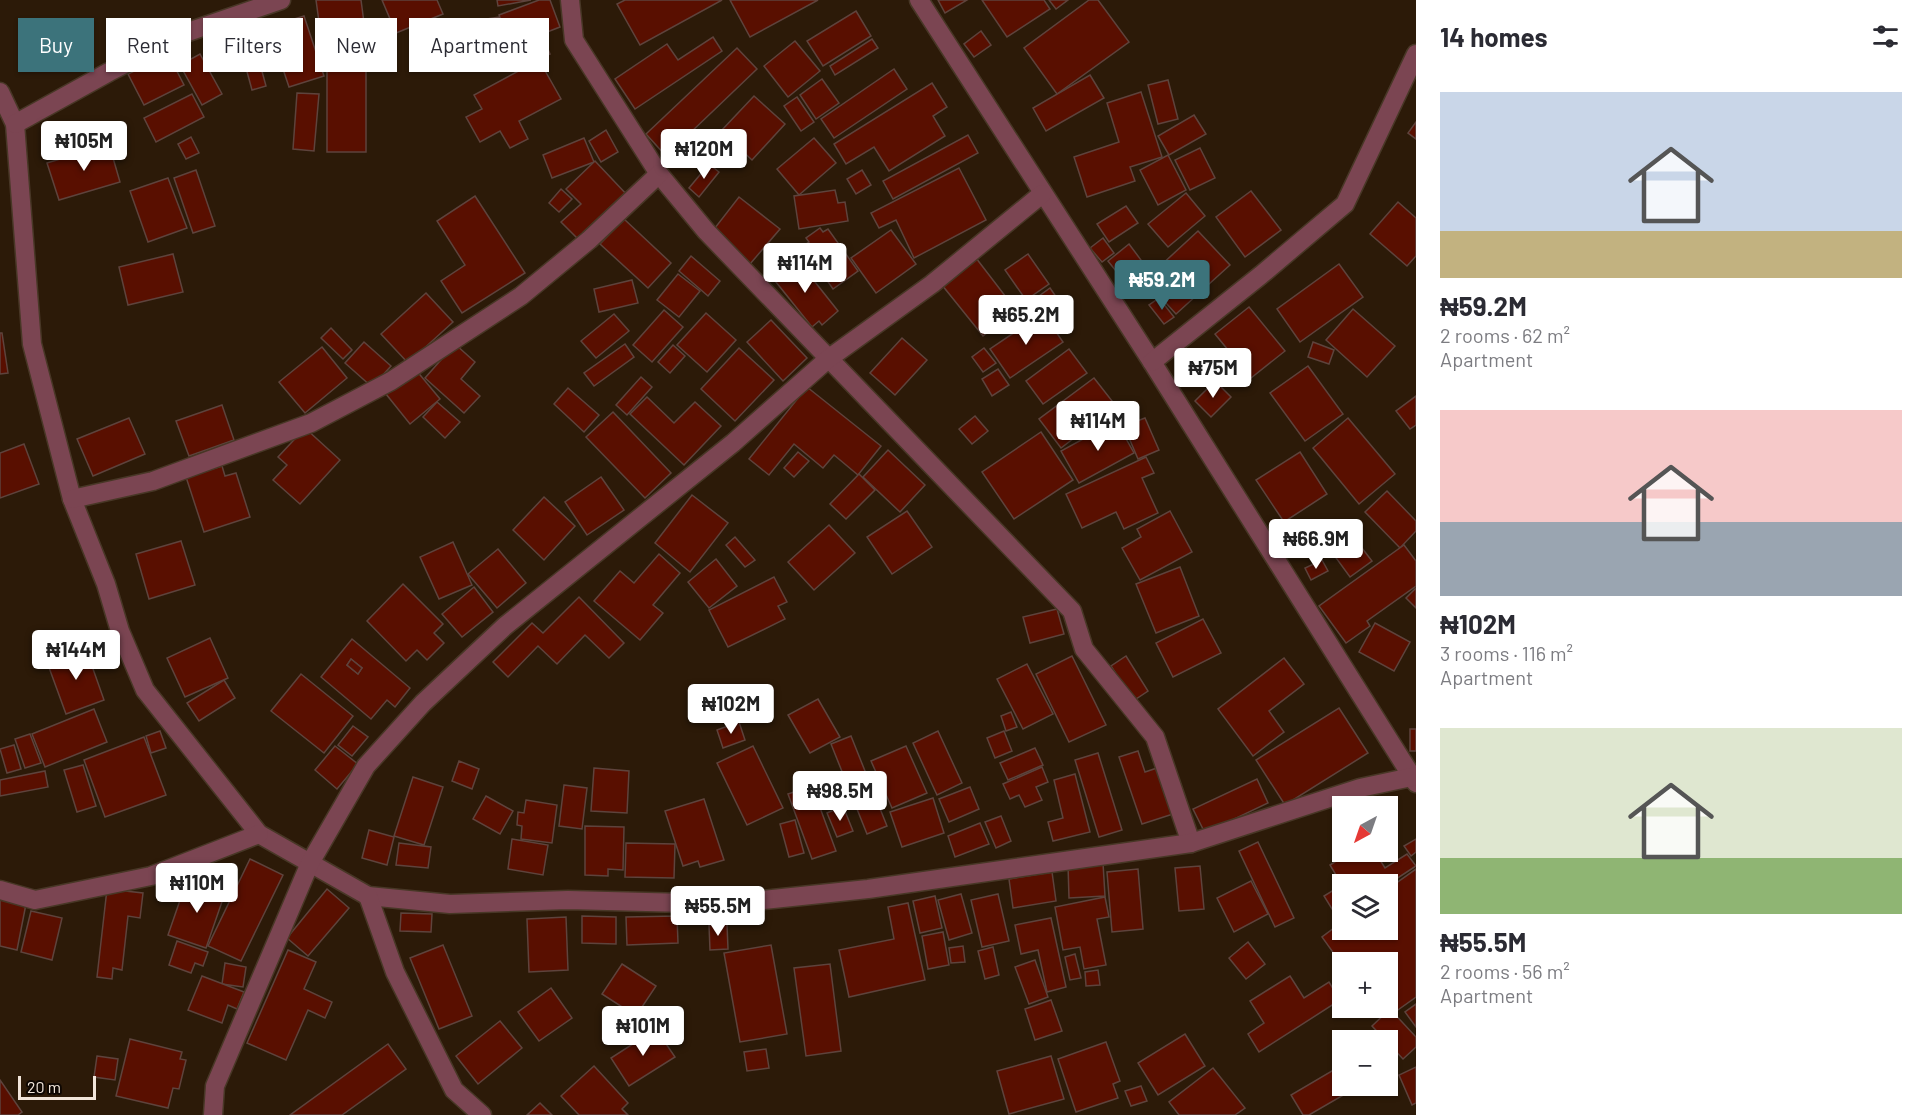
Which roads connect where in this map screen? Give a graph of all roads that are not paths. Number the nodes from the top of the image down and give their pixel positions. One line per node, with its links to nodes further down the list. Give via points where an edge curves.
1 (281, 0): 6 (street, via 185,33)
2 (570, 0): 7 (street, via 574,40)
3 (919, 0): 8 (street)
4 (1416, 54): 10 (street, via 1344,204)
5 (0, 92): 6 (street)
6 (15, 124): 11 (street, via 32,344)
7 (659, 174): 9 (street, via 706,231); 11 (street, via 589,240 520,296 392,381 311,423 153,481)
8 (1042, 194): 9 (street, via 932,284); 10 (street)
9 (828, 359): 14 (street, via 1072,611 1084,649 1155,737); 15 (street, via 733,443 505,626 423,703 366,766)
10 (1152, 362): 12 (street)
11 (72, 499): 13 (street, via 145,690)
12 (1415, 779): 14 (street, via 1360,788)
13 (259, 834): 15 (street); 16 (street, via 150,876 35,900)
14 (1191, 843): 17 (street, via 868,889 725,904 568,900 450,904)
15 (310, 863): 17 (street); 18 (street, via 215,1086)
16 (0, 890)
17 (368, 896): 19 (street, via 395,972 454,1090)
18 (213, 1115)
19 (482, 1115)

